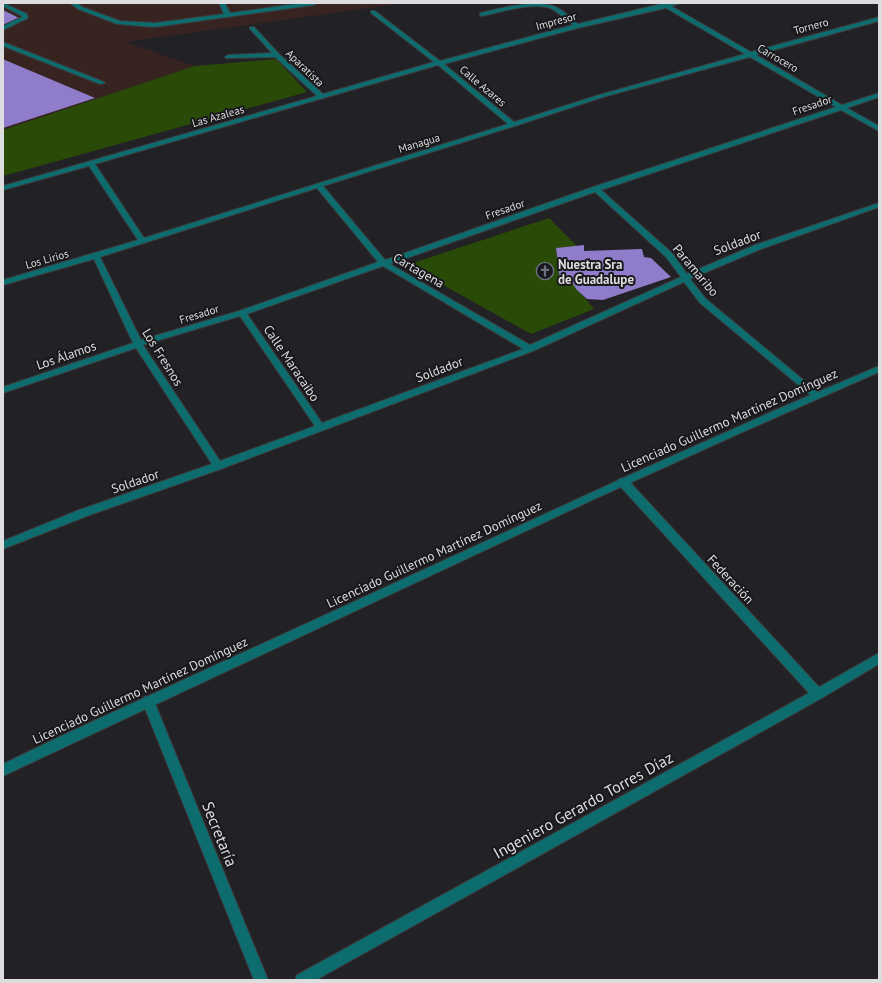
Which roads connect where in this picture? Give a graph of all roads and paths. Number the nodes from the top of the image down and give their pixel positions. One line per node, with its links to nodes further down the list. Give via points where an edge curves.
1 (73, 3): 9 (street, via 119,23 155,25)
2 (222, 3): 9 (street)
3 (314, 3): 9 (street)
4 (679, 3): 6 (street, Impresor)
5 (3, 4): 12 (street, via 25,15 25,18)
6 (664, 4): 11 (street, Impresor); 15 (street, Carrocero)
7 (373, 12): 18 (street, Calle Azares)
8 (482, 14): 11 (street, via 545,5 553,7)
9 (228, 15)
10 (879, 18): 15 (street, Tornero)
11 (577, 26): 18 (street, Impresor)
12 (3, 28)
13 (252, 28): 16 (street)
14 (3, 44): 19 (street)
15 (749, 54): 22 (street, Carrocero); 23 (street, Managua, via 608,94)
16 (277, 55): 17 (street, Aparatista); 21 (street, Aparatista)
17 (228, 56)
18 (439, 63): 21 (street, Las Azaleas); 23 (street, Calle Azares)
19 (102, 83)
20 (879, 95): 22 (street, Fresador)
21 (321, 96): 25 (street, Las Azaleas)
22 (842, 106): 24 (street, Carrocero); 28 (street, Fresador)
23 (513, 125): 26 (street, Managua)
24 (879, 129)
25 (91, 163): 27 (street, Las Azaleas); 30 (street)
26 (318, 184): 30 (street, Managua); 32 (street, Cartagena)
27 (3, 188)
28 (596, 189): 32 (street, Fresador); 33 (street, Paramaribo, via 668,255)
29 (879, 205): 33 (street, Soldador, via 758,247)
30 (142, 241): 31 (street, Managua)
31 (96, 256): 34 (street, Los Lirios); 36 (street, Los Fresnos)
32 (383, 263): 35 (street, Fresador); 37 (street, Cartagena)
33 (685, 279): 37 (street, Soldador); 40 (street, Paramaribo, via 703,301)
34 (3, 283)
35 (242, 312): 36 (street, Fresador); 41 (street, Calle Maracaibo)
36 (138, 344): 39 (street, Los Álamos); 42 (street, Los Fresnos)
37 (530, 349): 41 (street, Soldador)
38 (879, 369): 40 (street, Licenciado Guillermo Martínez Domínguez)
39 (3, 390)
40 (816, 395): 43 (street, Licenciado Guillermo Martínez Domínguez)
41 (320, 428): 42 (street, Soldador)
42 (218, 466): 44 (street, Soldador, via 84,513)
43 (623, 482): 46 (street, Federación); 47 (street, Licenciado Guillermo Martínez Domínguez)
44 (3, 545)
45 (879, 658): 46 (street, Ingeniero Gerardo Torres Díaz)
46 (818, 694): 50 (street, Ingeniero Gerardo Torres Díaz)
47 (148, 700): 48 (street, Licenciado Guillermo Martínez Domínguez); 49 (street, Secretaría)
48 (3, 770)
49 (261, 980)
50 (302, 980)

